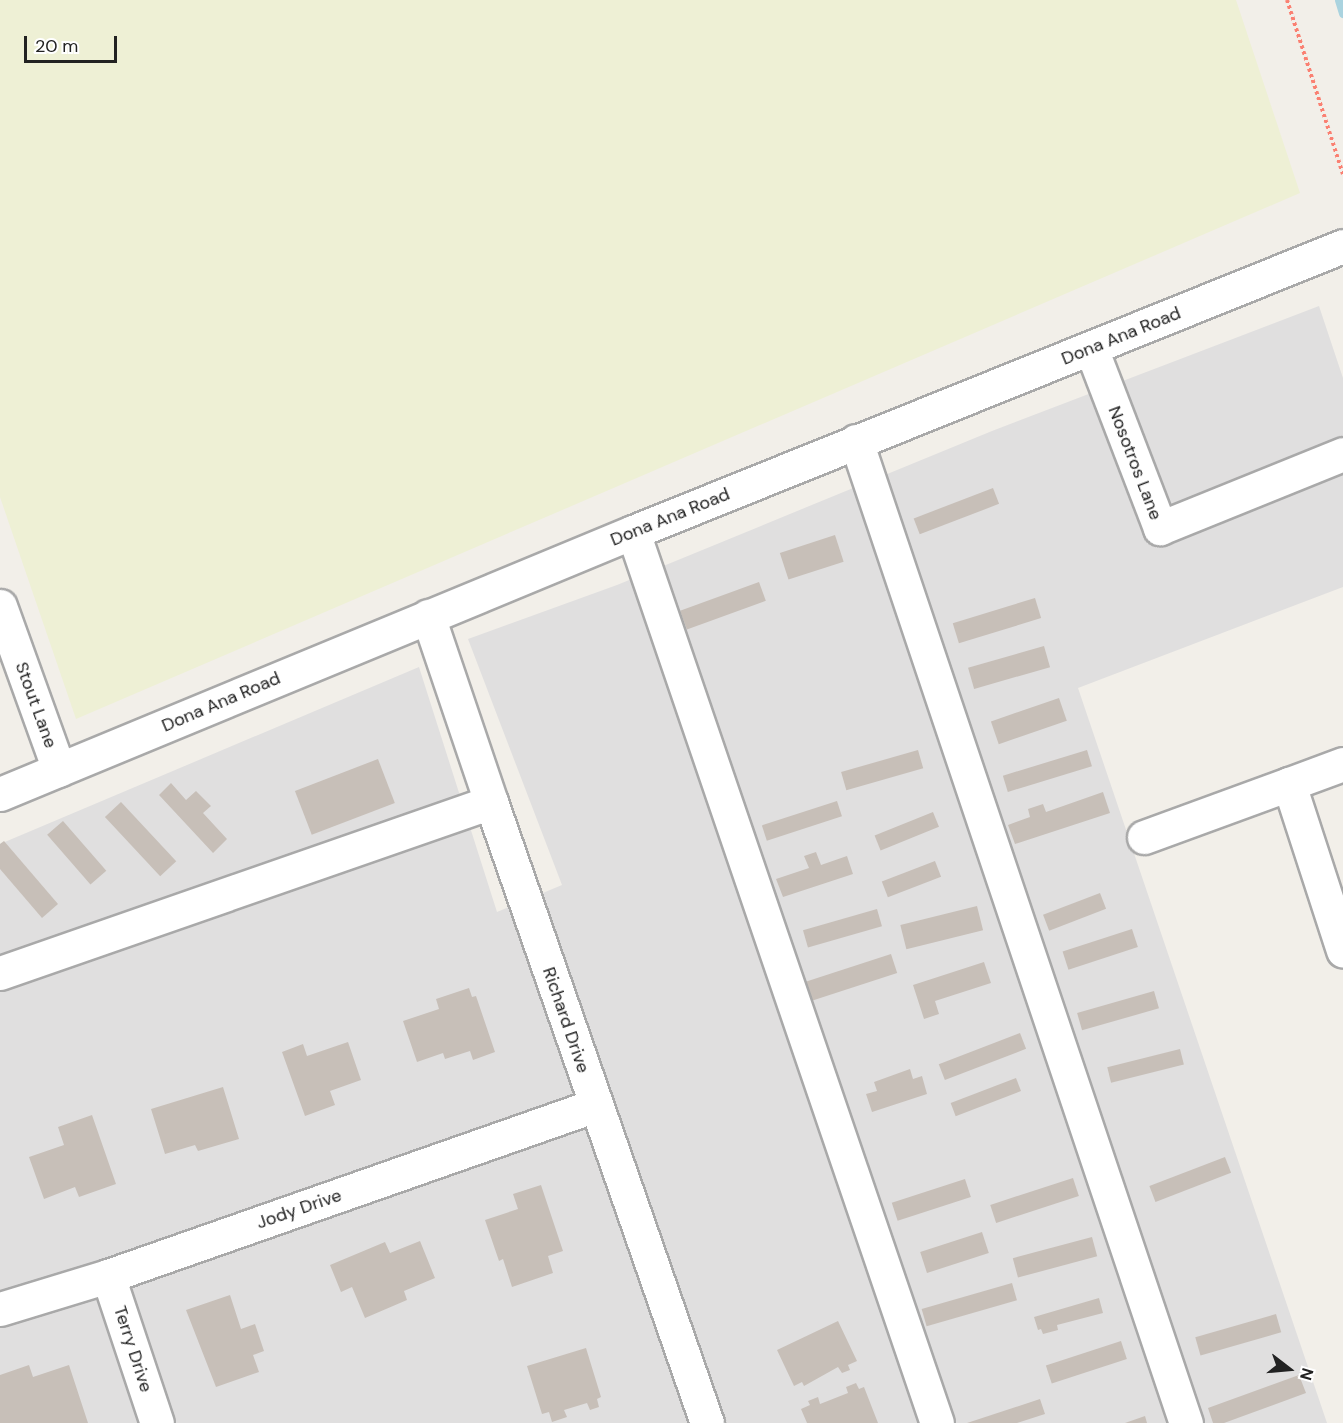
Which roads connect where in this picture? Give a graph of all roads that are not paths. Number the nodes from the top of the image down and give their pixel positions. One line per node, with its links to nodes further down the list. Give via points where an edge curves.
1 (1341, 253): 2 (street, Dona Ana Road)
2 (1091, 348): 3 (street, Dona Ana Road); 4 (street, Nosotros Lane, via 1160,528)
3 (856, 441): 5 (street, Dona Ana Road); 22 (street)
4 (1343, 454)
5 (633, 532): 7 (street, Dona Ana Road); 21 (street)
6 (0, 606): 9 (street, Stout Lane)
7 (428, 616): 9 (street, Dona Ana Road); 12 (street, Richard Drive)
8 (1343, 764): 10 (street)
9 (59, 770): 11 (street, Dona Ana Road)
10 (1289, 784): 13 (street); 14 (street)
11 (0, 794)
12 (490, 802): 15 (street); 16 (street, Richard Drive)
13 (1144, 837)
14 (1343, 950)
15 (0, 973)
16 (596, 1105): 17 (street, Jody Drive); 20 (street, Richard Drive)
17 (108, 1276): 18 (street, Jody Drive); 19 (street, Terry Drive)
18 (0, 1309)
19 (157, 1423)
20 (708, 1423)
21 (938, 1423)
22 (1186, 1423)

